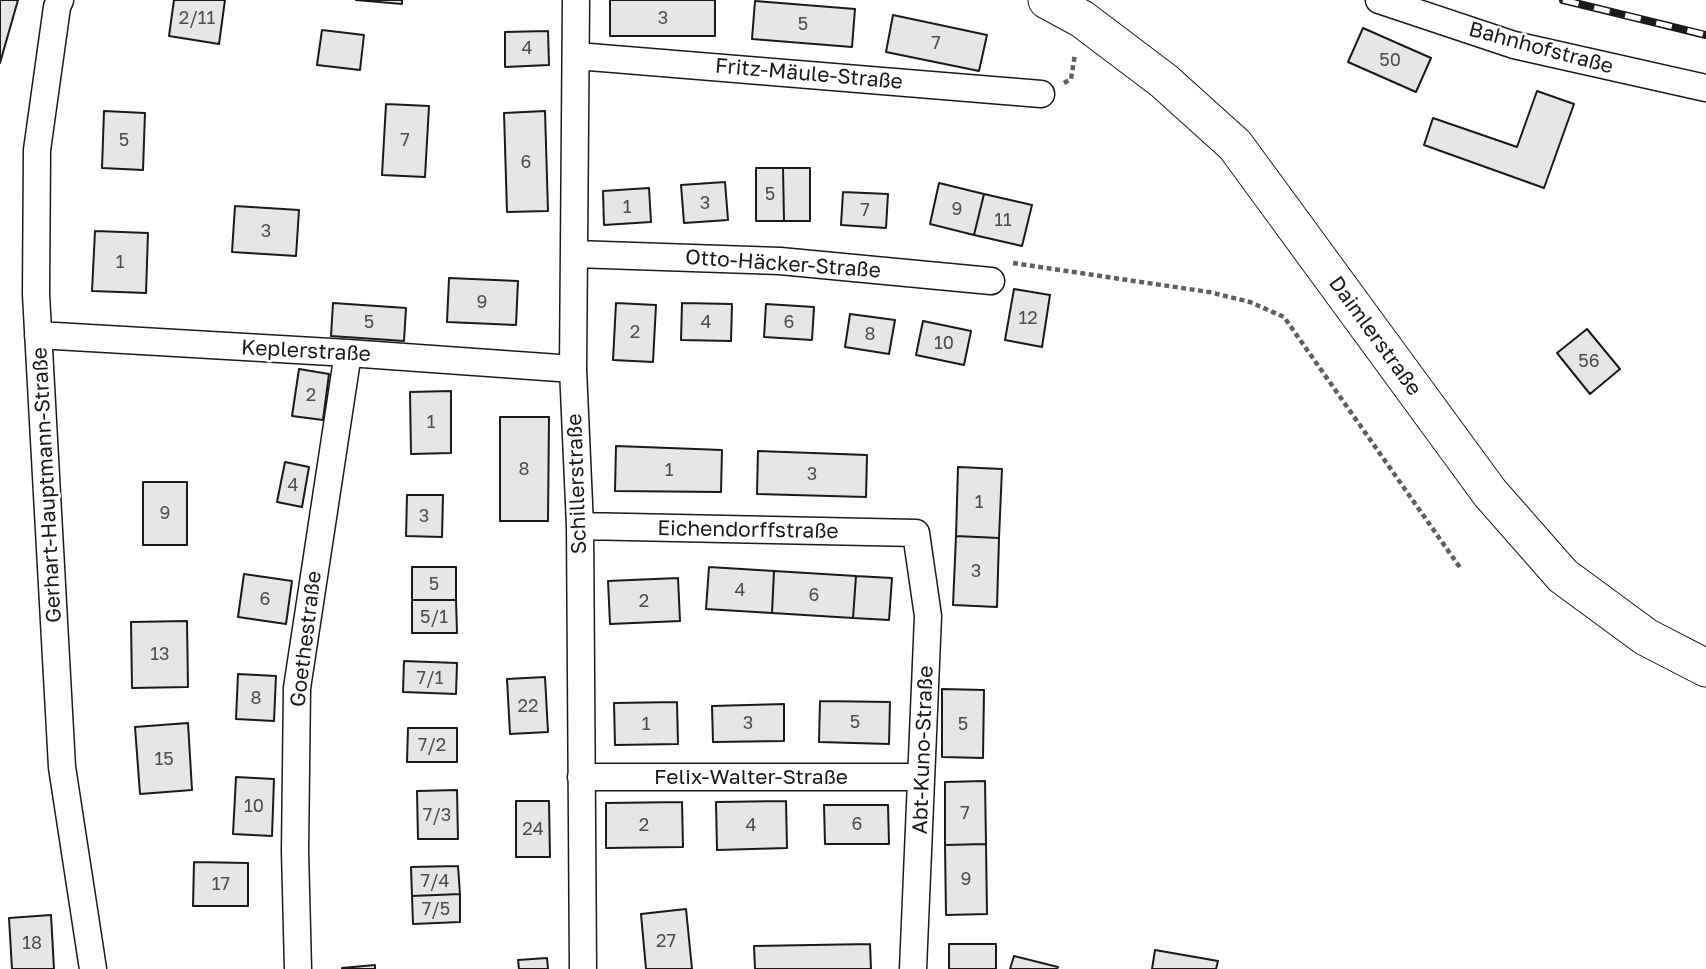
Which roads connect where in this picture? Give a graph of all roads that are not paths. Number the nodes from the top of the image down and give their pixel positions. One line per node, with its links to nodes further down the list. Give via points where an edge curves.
1 (60, 0): 10 (street, Gerhart-Hauptmann-Straße, via 37,150)
2 (576, 0): 5 (street, Schillerstraße)
3 (1047, 0): 15 (main road, Daimlerstraße, via 1082,19 1164,81 1235,145 1490,493 1563,576 1646,637)
4 (1379, 0): 6 (street, Bahnhofstraße, via 1514,45)
5 (577, 56): 7 (street, Fritz-Mäule-Straße); 8 (street, Schillerstraße)
6 (1706, 88)
7 (1041, 94)
8 (575, 254): 9 (street, Otto-Häcker-Straße, via 780,261); 12 (street, Schillerstraße)
9 (991, 281)
10 (38, 335): 11 (street, Keplerstraße); 18 (street, Gerhart-Hauptmann-Straße, via 62,767)
11 (348, 353): 12 (street, Keplerstraße); 19 (street, Goethestraße, via 297,688)
12 (573, 369): 13 (street, Schillerstraße)
13 (580, 526): 14 (street, Eichendorffstraße); 16 (street, Schillerstraße)
14 (916, 533): 17 (street, Abt-Kuno-Straße, via 928,616)
15 (1706, 668)
16 (580, 777): 17 (street, Felix-Walter-Straße); 20 (street, Schillerstraße)
17 (921, 777): 21 (street, Abt-Kuno-Straße)
18 (93, 969)
19 (298, 969)
20 (583, 969)
21 (914, 969)

